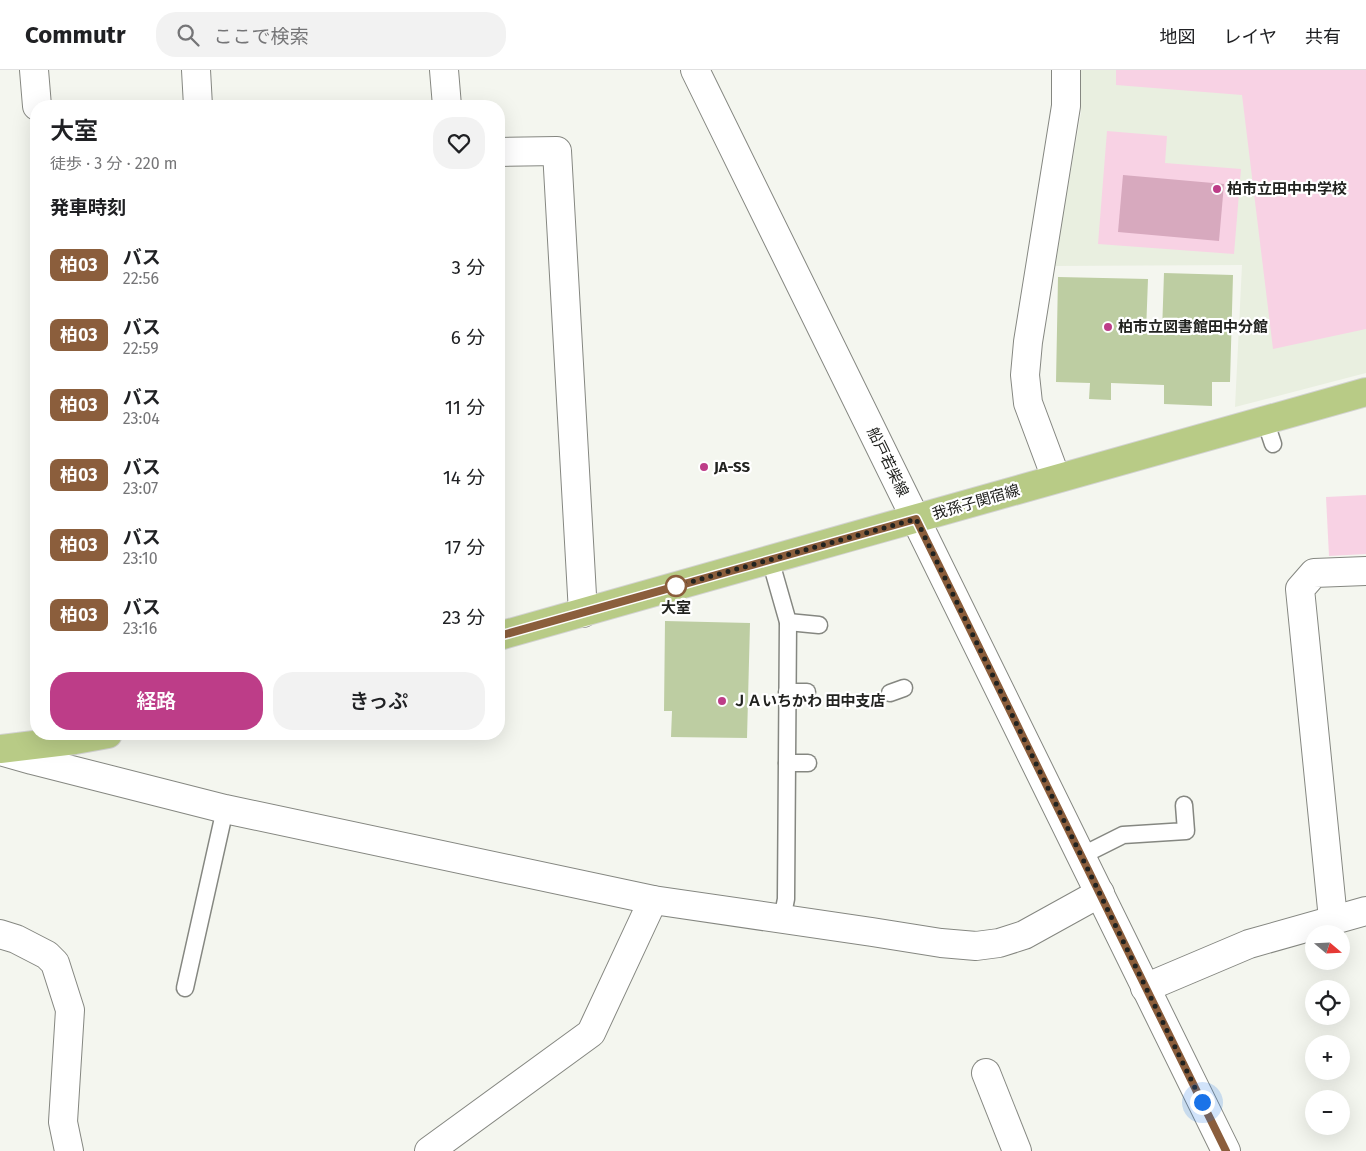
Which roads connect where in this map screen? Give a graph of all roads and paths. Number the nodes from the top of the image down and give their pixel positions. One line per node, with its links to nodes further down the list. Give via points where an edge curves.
1 (34, 70): 6 (street)
2 (196, 70): 7 (street)
3 (444, 70): 8 (street)
4 (696, 70): 12 (street, 船戸若柴線)
5 (1066, 70): 11 (street, via 1066,106 1025,375 1028,403)
6 (36, 100)
7 (198, 100)
8 (446, 100)
9 (505, 152): 15 (street, via 557,151)
10 (1366, 392): 11 (main road, 我孫子関宿線, via 1269,432)
11 (1056, 478): 12 (main road, 我孫子関宿線)
12 (916, 519): 13 (main road, 我孫子関宿線); 27 (street, 船戸若柴線)
13 (770, 559): 15 (main road, 我孫子関宿線); 16 (lane)
14 (1366, 571): 32 (street, via 1314,573 1300,589)
15 (583, 613): 18 (main road, 我孫子関宿線)
16 (788, 622): 17 (lane); 19 (lane)
17 (819, 625)
18 (505, 634)
19 (787, 692): 20 (lane); 23 (lane)
20 (807, 692)
21 (58, 740): 22 (main road)
22 (0, 750): 26 (street)
23 (787, 763): 24 (lane); 31 (lane, via 786,899)
24 (808, 763)
25 (1184, 805): 27 (lane, via 1186,830 1123,835)
26 (225, 809): 29 (street); 34 (lane)
27 (1082, 856): 28 (street, 船戸若柴線)
28 (1100, 893): 31 (street, via 1024,935 976,946); 35 (street, 船戸若柴線)
29 (653, 900): 31 (street); 38 (street, via 591,1033)
30 (1366, 911): 32 (street)
31 (782, 918)
32 (1333, 919): 35 (street, via 1249,944)
33 (0, 934): 37 (street, via 47,954 55,963 70,1010 63,1122)
34 (185, 988)
35 (1145, 988): 40 (street, 船戸若柴線)
36 (986, 1073): 39 (street)
37 (69, 1151)
38 (429, 1151)
39 (1017, 1151)
40 (1226, 1151)

